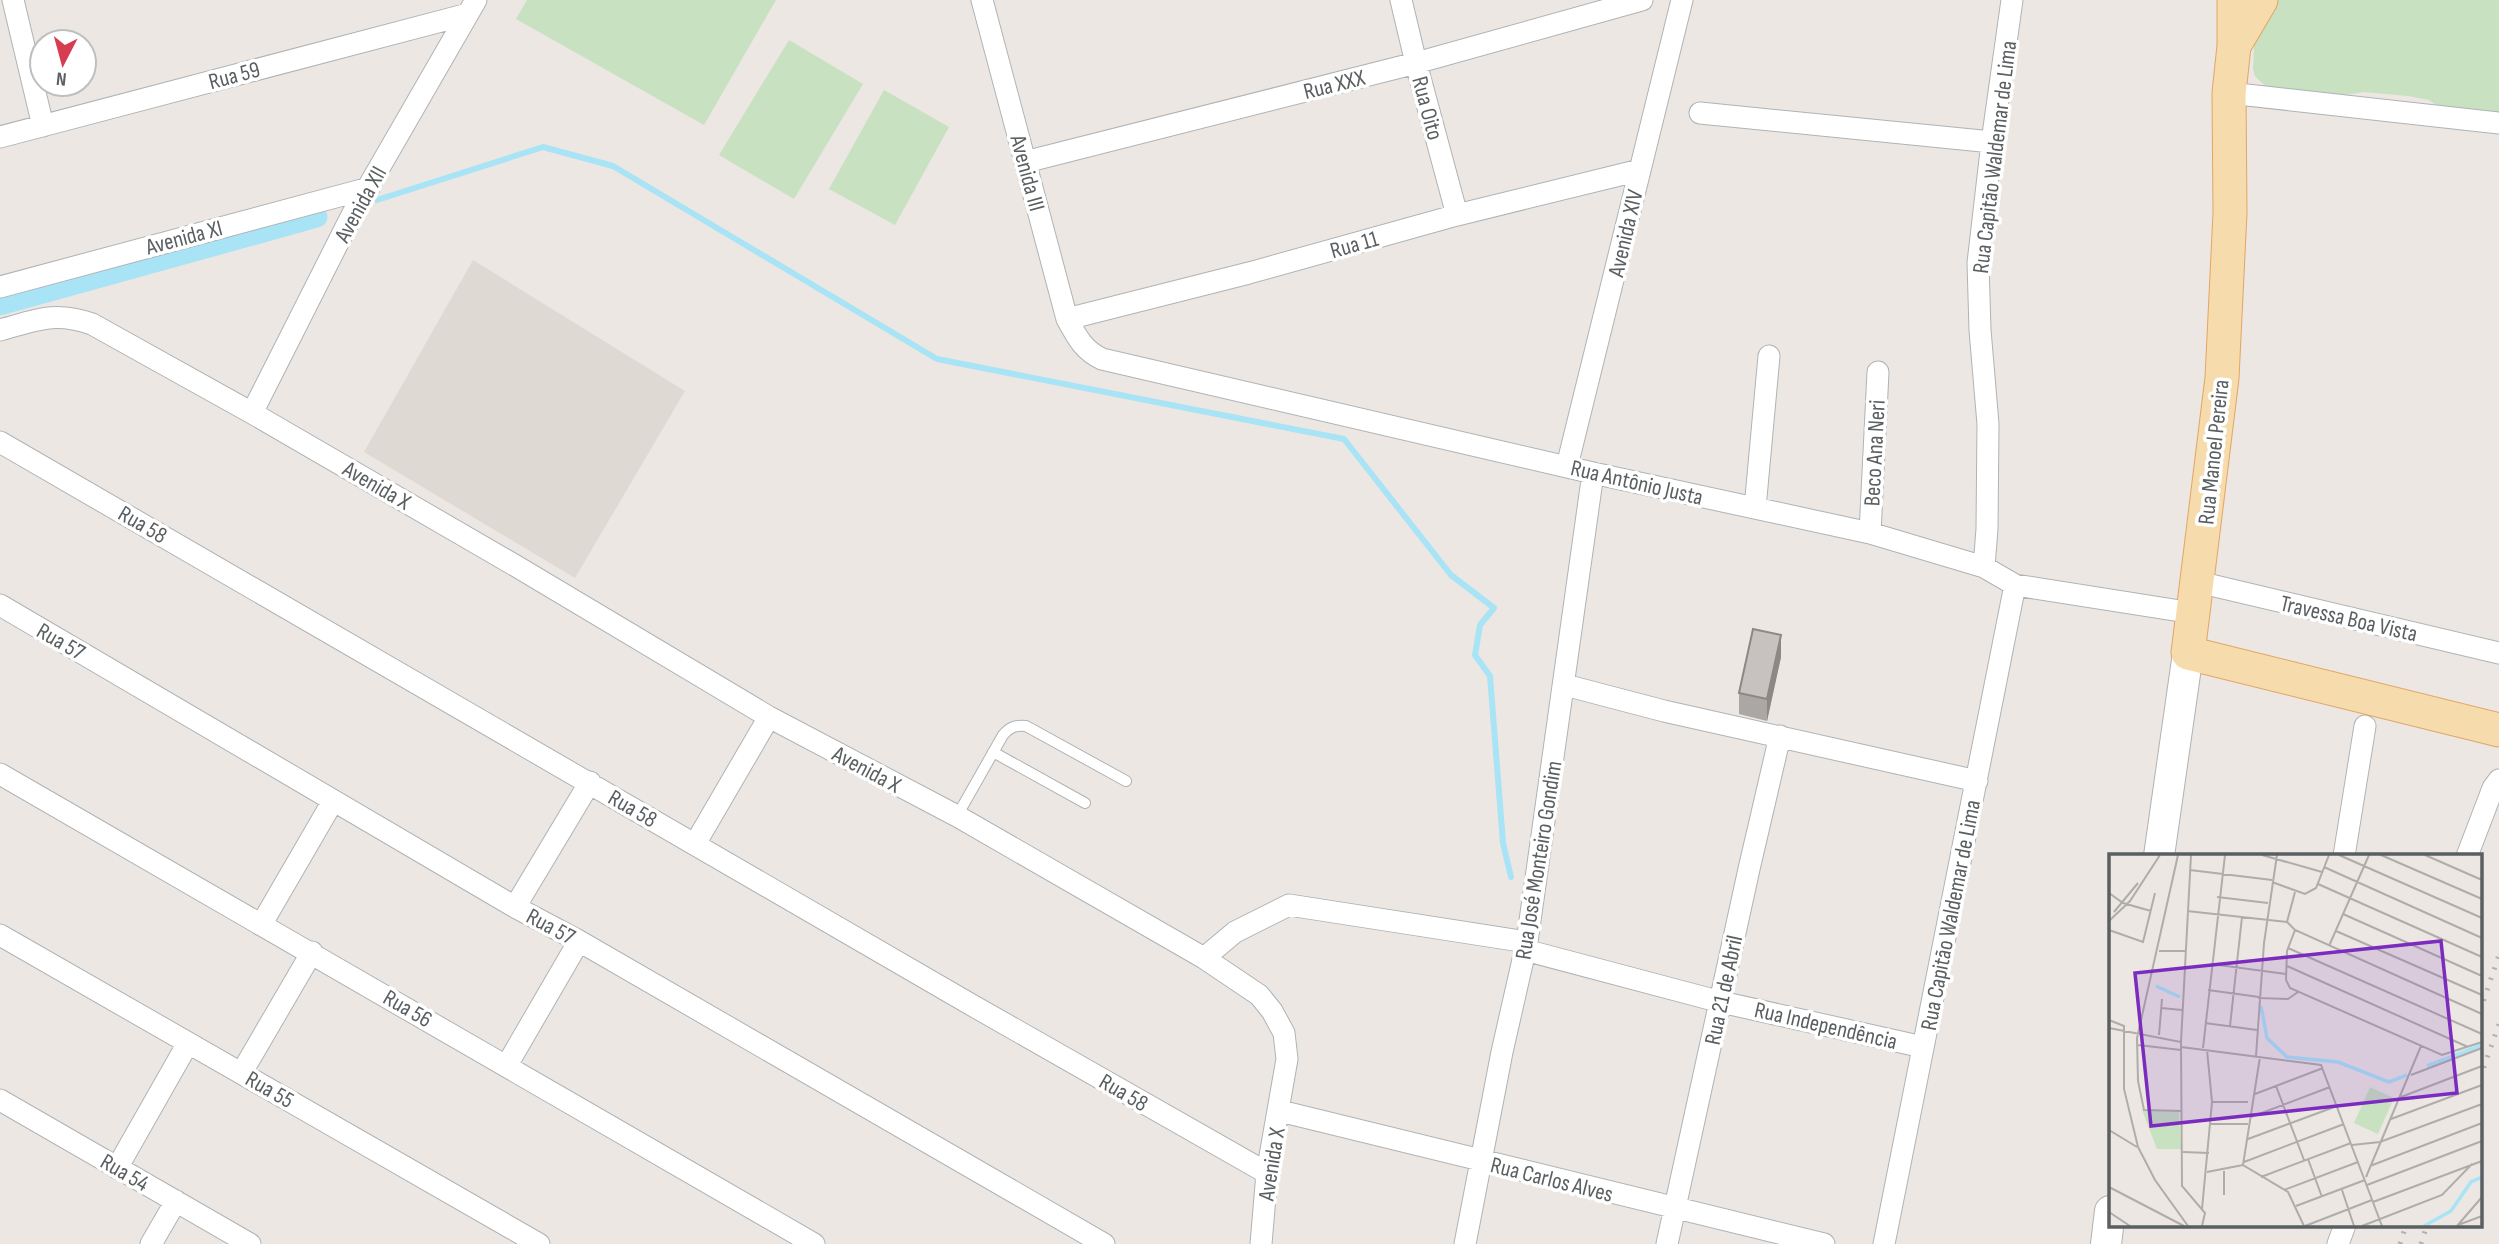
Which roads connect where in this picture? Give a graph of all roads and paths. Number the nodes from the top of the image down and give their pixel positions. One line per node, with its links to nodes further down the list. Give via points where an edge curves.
1 (12, 0): 15 (street)
2 (1401, 0): 11 (street, Rua Oito)
3 (1642, 0): 11 (street, Rua XXX)
4 (1682, 0): 19 (street, Avenida XIV)
5 (2012, 0): 17 (street, Rua Capitão Waldemar de Lima)
6 (2234, 0): 10 (main road, Rua Manoel Pereira)
7 (2261, 0): 10 (main road, Rua Manoel Pereira)
8 (985, 1): 18 (street, Avenida III)
9 (472, 7): 15 (street, Rua 59); 20 (street, Avenida XII)
10 (2234, 46): 12 (main road, Rua Manoel Pereira)
11 (1416, 63): 18 (street, Rua XXX); 21 (street, Rua Oito)
12 (2229, 93): 14 (street); 36 (main road, Rua Manoel Pereira, via 2230,213 2222,378)
13 (1700, 113): 17 (street)
14 (2499, 123)
15 (43, 125): 16 (street, Rua 59)
16 (0, 137)
17 (1992, 142): 34 (street, Rua Capitão Waldemar de Lima, via 1978,263 1988,424)
18 (1025, 162): 23 (street, Avenida III)
19 (1640, 170): 21 (street, Rua 11); 30 (street, Avenida XIV)
20 (369, 188): 22 (street, Avenida XI); 28 (street, Avenida XII)
21 (1457, 215): 23 (street, Rua 11)
22 (0, 286)
23 (1067, 319): 25 (street, Avenida III)
24 (0, 330): 28 (street, via 49,316 80,320)
25 (1081, 344): 30 (street, Rua Antônio Justa, via 1102,359)
26 (1769, 356): 32 (street)
27 (1878, 372): 33 (street, Beco Ana Neri)
28 (252, 413): 41 (street, Avenida X)
29 (0, 442): 50 (street, Rua 58)
30 (1567, 466): 31 (street, Rua Antônio Justa)
31 (1593, 473): 32 (street, Rua Antônio Justa); 40 (street, Rua José Monteiro Gondim)
32 (1755, 508): 33 (street, Rua Antônio Justa)
33 (1870, 533): 34 (street, Rua Antônio Justa)
34 (1984, 567): 35 (street, Rua Antônio Justa)
35 (2015, 585): 36 (street, Rua Antônio Justa); 49 (street, Rua Capitão Waldemar de Lima)
36 (2196, 598): 38 (main road, Rua Manoel Pereira); 39 (street, Travessa Boa Vista)
37 (0, 605): 51 (street, Rua 57)
38 (2188, 653): 43 (main road); 55 (street, Rua Manoel Pereira)
39 (2499, 653)
40 (1564, 685): 44 (street); 62 (street, Rua José Monteiro Gondim)
41 (769, 718): 53 (street, Avenida X); 54 (street)
42 (2365, 726): 56 (street)
43 (2490, 727)
44 (1780, 736): 49 (street); 65 (street, Rua 21 de Abril)
45 (993, 752): 48 (lane, via 1008,729 1026,726); 52 (lane); 53 (lane)
46 (0, 774): 59 (street, Rua 56)
47 (2499, 780): 57 (street)
48 (1126, 781)
49 (1977, 781): 67 (street, Rua Capitão Waldemar de Lima)
50 (590, 782): 54 (street, Rua 58); 58 (street)
51 (333, 801): 58 (street, Rua 57); 59 (street)
52 (1085, 803)
53 (957, 816): 64 (street, Avenida X)
54 (695, 844): 74 (street, Rua 58)
55 (2159, 854)
56 (2344, 854)
57 (2469, 854)
58 (514, 907): 61 (street, Rua 57)
59 (261, 925): 63 (street, Rua 56)
60 (0, 934): 66 (street, Rua 55)
61 (579, 941): 68 (street); 83 (street, Rua 57)
62 (1526, 946): 64 (street, Rua Independência, via 1289,905 1235,933); 65 (street, Rua Independência); 72 (street, Rua José Monteiro Gondim)
63 (312, 952): 68 (street, Rua 56); 69 (street)
64 (1204, 958): 71 (street, Avenida X, via 1259,995 1284,1033 1287,1059)
65 (1721, 1002): 67 (street, Rua Independência); 76 (street, Rua 21 de Abril)
66 (188, 1043): 69 (street, Rua 55); 73 (street)
67 (1923, 1047): 88 (street, Rua Capitão Waldemar de Lima)
68 (507, 1065): 82 (street, Rua 56)
69 (242, 1072): 81 (street, Rua 55)
70 (0, 1100): 73 (street, Rua 54)
71 (1280, 1111): 72 (street, Rua Carlos Alves); 74 (street, Avenida X)
72 (1481, 1161): 76 (street, Rua Carlos Alves); 85 (street, Rua José Monteiro Gondim)
73 (117, 1168): 75 (street, Rua 54)
74 (1267, 1173): 84 (street, Avenida X)
75 (176, 1201): 79 (street); 80 (street, Rua 54)
76 (1674, 1209): 86 (street, Rua 21 de Abril); 87 (street, Rua Carlos Alves)
77 (2109, 1219): 89 (street)
78 (2345, 1226): 90 (street)
79 (151, 1244)
80 (250, 1244)
81 (539, 1244)
82 (814, 1244)
83 (1104, 1244)
84 (1261, 1244)
85 (1465, 1244)
86 (1667, 1244)
87 (1824, 1244)
88 (1884, 1244)
89 (2106, 1244)
90 (2338, 1244)

